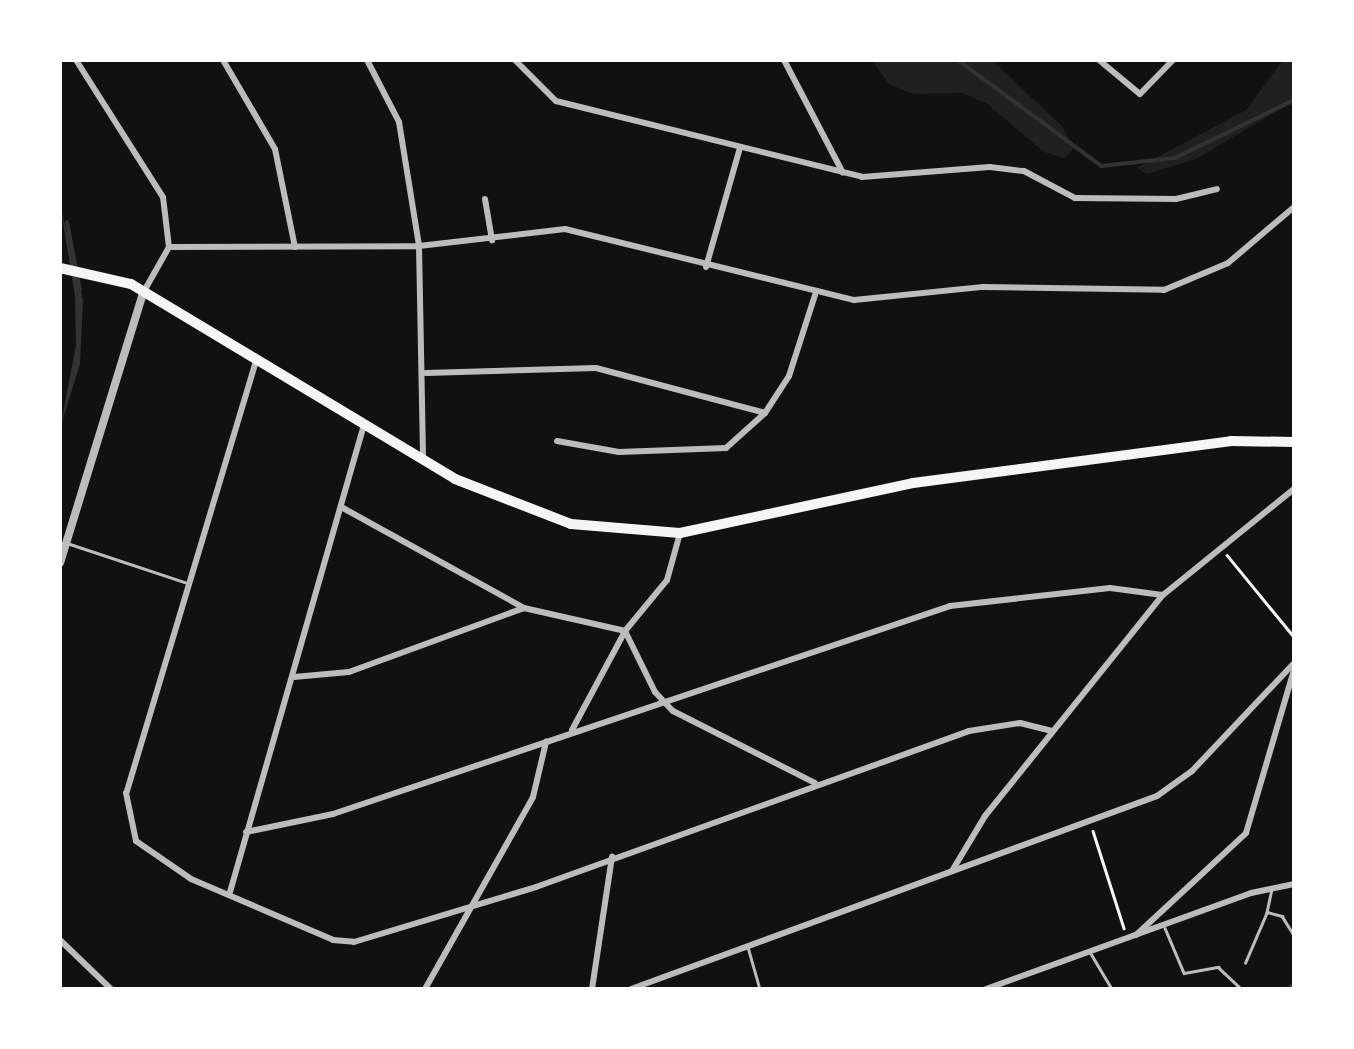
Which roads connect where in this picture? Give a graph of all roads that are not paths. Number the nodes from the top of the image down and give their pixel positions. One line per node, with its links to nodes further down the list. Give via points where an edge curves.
1 (76, 60): 16 (street, via 163,198)
2 (223, 60): 15 (street, via 275,149)
3 (367, 60): 14 (street, via 400,122)
4 (515, 60): 8 (street, via 556,101)
5 (784, 60): 9 (street)
6 (1100, 60): 7 (street, via 1140,94)
7 (1173, 60)
8 (740, 147): 9 (street); 17 (street)
9 (843, 173): 10 (street, via 878,178 1009,168 1068,196 1176,198)
10 (1217, 189)
11 (484, 198): 13 (street)
12 (1294, 206): 20 (street, via 1228,263 1164,290 983,287 868,301)
13 (492, 240): 14 (street); 17 (street, via 565,229)
14 (419, 246): 15 (street); 22 (street)
15 (294, 247): 16 (street)
16 (169, 248): 19 (street)
17 (706, 267): 20 (street)
18 (64, 268): 19 (main road, via 95,272)
19 (143, 294): 21 (main road); 31 (street)
20 (815, 295): 23 (street, via 789,376)
21 (256, 360): 24 (main road); 33 (street)
22 (426, 373): 23 (street, via 596,368); 27 (street)
23 (765, 413): 25 (street, via 726,448 619,452)
24 (364, 425): 27 (main road); 29 (street)
25 (556, 440)
26 (1294, 442): 30 (main road, via 1230,441 969,475)
27 (423, 459): 30 (main road, via 530,513 586,526)
28 (1294, 490): 34 (street)
29 (343, 508): 35 (street); 38 (street)
30 (680, 534): 36 (street, via 667,580)
31 (66, 542): 32 (street); 33 (lane)
32 (60, 564)
33 (187, 583): 49 (street, via 133,758 126,813 136,841 160,862)
34 (1162, 595): 39 (street, via 1110,588 950,606); 41 (street)
35 (524, 608): 36 (street); 38 (street, via 349,672)
36 (624, 631): 39 (street); 40 (street)
37 (1294, 667): 46 (street, via 1181,780 1092,824); 54 (street, via 1246,833)
38 (294, 677): 44 (street)
39 (662, 701): 40 (street); 43 (street)
40 (572, 731): 42 (street)
41 (1052, 731): 43 (street, via 1020,724 970,731); 46 (street, via 968,837)
42 (546, 742): 44 (street, via 333,814); 50 (street, via 533,797)
43 (816, 783): 45 (street)
44 (246, 832): 49 (street)
45 (612, 857): 50 (street); 61 (street)
46 (952, 872): 56 (street)
47 (1294, 884): 48 (street)
48 (1272, 888): 51 (lane); 52 (street)
49 (230, 892): 50 (street, via 343,942)
50 (468, 910): 60 (street)
51 (1267, 912): 53 (lane, via 1282,916); 58 (lane)
52 (1165, 928): 54 (street); 66 (lane, via 1184,973 1218,966)
53 (1294, 935)
54 (1131, 938): 57 (street)
55 (60, 940): 59 (street)
56 (748, 946): 62 (street); 63 (lane)
57 (1090, 951): 64 (street); 65 (lane)
58 (1245, 963)
59 (111, 989)
60 (425, 989)
61 (592, 989)
62 (631, 989)
63 (760, 989)
64 (987, 989)
65 (1112, 989)
66 (1242, 989)

